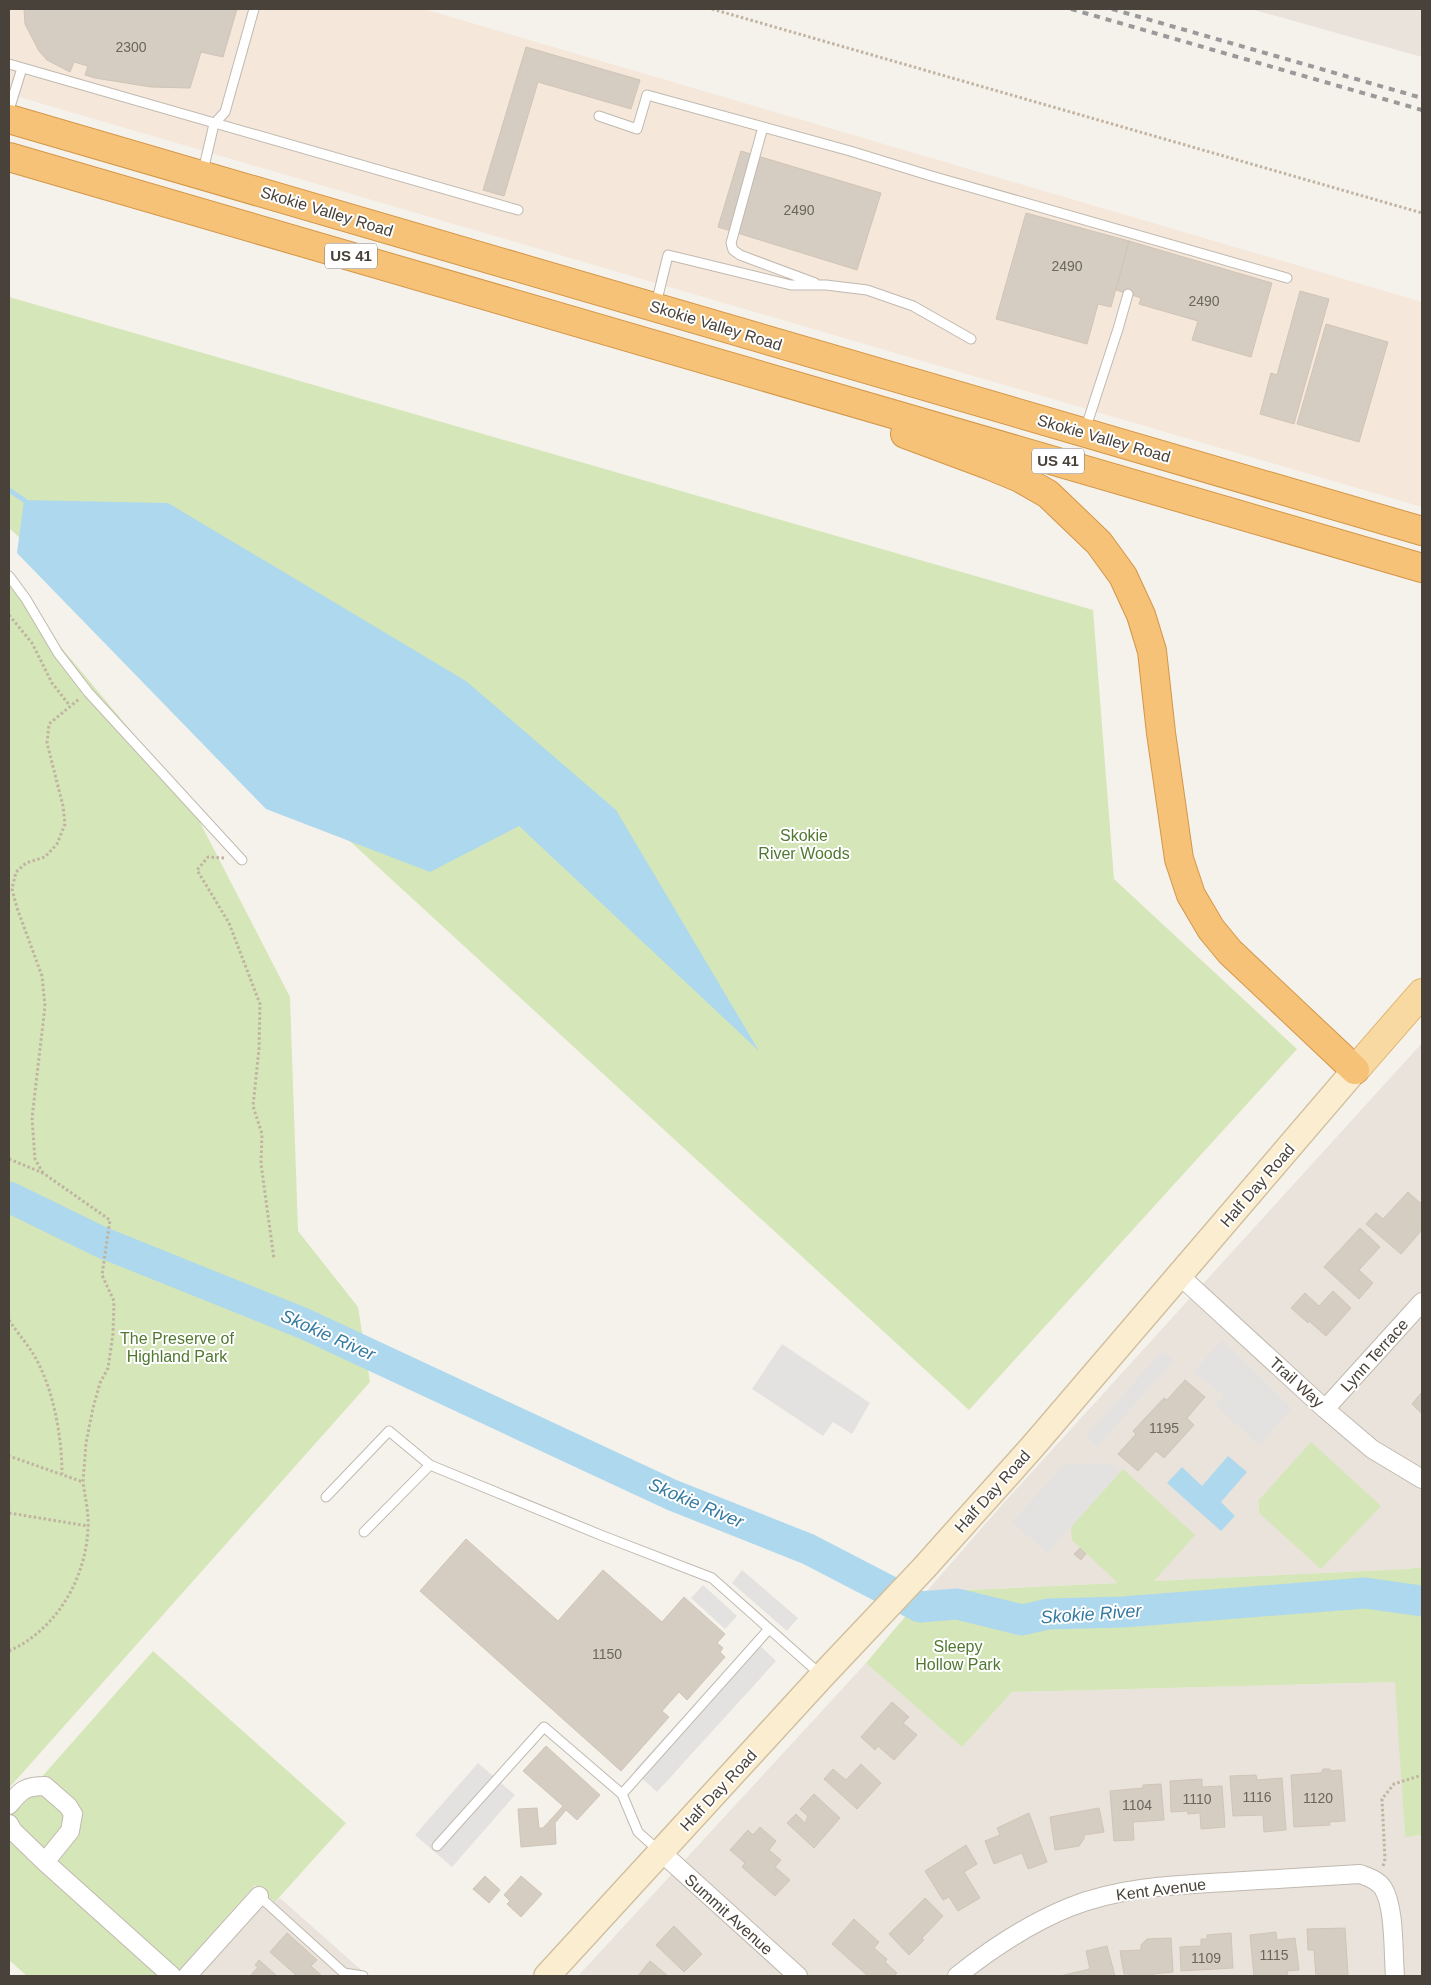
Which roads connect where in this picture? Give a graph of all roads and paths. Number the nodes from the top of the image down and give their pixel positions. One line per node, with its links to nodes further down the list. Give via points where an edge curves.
1 (254, 9): 8 (lane, via 225,112)
2 (712, 9): 13 (path)
3 (9, 64): 4 (lane)
4 (22, 68): 5 (lane); 8 (lane)
5 (9, 110)
6 (599, 116): 9 (lane, via 637,128 647,94)
7 (9, 119): 11 (highway, Skokie Valley Road / US 41)
8 (214, 124): 11 (lane); 12 (lane)
9 (763, 128): 14 (lane); 15 (lane, via 731,243 733,250 758,263)
10 (9, 157): 19 (highway, US 41)
11 (202, 174): 17 (highway, Skokie Valley Road / US 41)
12 (518, 210)
13 (1422, 213)
14 (1287, 278)
15 (820, 285): 17 (lane, via 791,285 668,255); 18 (lane, via 867,290 913,306)
16 (1128, 294): 20 (lane)
17 (656, 307): 20 (highway, Skokie Valley Road / US 41)
18 (971, 340)
19 (693, 355): 22 (highway, US 41); 29 (highway, via 1020,478 1048,494 1099,543 1123,576 1141,615 1152,651 1160,733 1180,859 1191,895 1211,930 1230,952)
20 (1084, 432): 21 (highway, Skokie Valley Road / US 41)
21 (1422, 531)
22 (1422, 568)
23 (9, 576): 25 (lane, via 58,653)
24 (9, 615): 26 (path, via 32,643 52,683)
25 (88, 692): 26 (path); 27 (lane)
26 (70, 706): 31 (path, via 50,724 47,743 65,824 58,844 45,856 26,863 16,872 12,889 42,976 44,991 32,1118 35,1160)
27 (242, 860): 32 (path, via 208,857 198,870 229,923 260,1004 253,1106 262,1134 261,1164)
28 (1422, 993): 29 (main road, Half Day Road)
29 (1355, 1070): 33 (main road, Half Day Road)
30 (9, 1159): 31 (path)
31 (43, 1173): 41 (path, via 110,1220 102,1275 114,1301 113,1334 108,1368 100,1383 87,1434)
32 (274, 1260)
33 (1179, 1275): 36 (street, Trail Way); 48 (main road, Half Day Road, via 1034,1445)
34 (1422, 1302): 36 (street, Lynn Terrace)
35 (9, 1320): 39 (path, via 32,1353 52,1399 62,1451)
36 (1325, 1409): 40 (street, Trail Way, via 1372,1449)
37 (9, 1456): 39 (path)
38 (430, 1465): 42 (lane, via 388,1432); 45 (lane); 46 (lane, via 712,1578)
39 (62, 1474): 41 (path)
40 (1422, 1479)
41 (83, 1482): 44 (path)
42 (326, 1497)
43 (9, 1513): 44 (path)
44 (88, 1526): 47 (path, via 86,1551 75,1584 63,1605 42,1629)
45 (364, 1532)
46 (770, 1629): 48 (lane); 50 (lane)
47 (9, 1652)
48 (822, 1676): 54 (main road, Half Day Road)
49 (1422, 1775): 56 (path, via 1394,1784 1382,1799 1385,1859)
50 (622, 1794): 53 (lane, via 544,1727); 54 (lane, via 638,1832)
51 (9, 1805): 55 (street, via 20,1791 31,1786 45,1786 68,1806 73,1814 70,1831)
52 (9, 1824): 55 (street, via 13,1832)
53 (437, 1846)
54 (660, 1852): 61 (main road, Half Day Road); 62 (street, Summit Avenue)
55 (45, 1862): 58 (street)
56 (1381, 1885): 63 (street, Kent Avenue, via 1360,1874 1171,1885 1124,1891 1072,1906 1036,1922 988,1951); 64 (street, via 1390,1902)
57 (259, 1896): 59 (street); 60 (lane, via 344,1974)
58 (172, 1976)
59 (187, 1976)
60 (363, 1976)
61 (547, 1976)
62 (798, 1976)
63 (958, 1976)
64 (1395, 1976)

